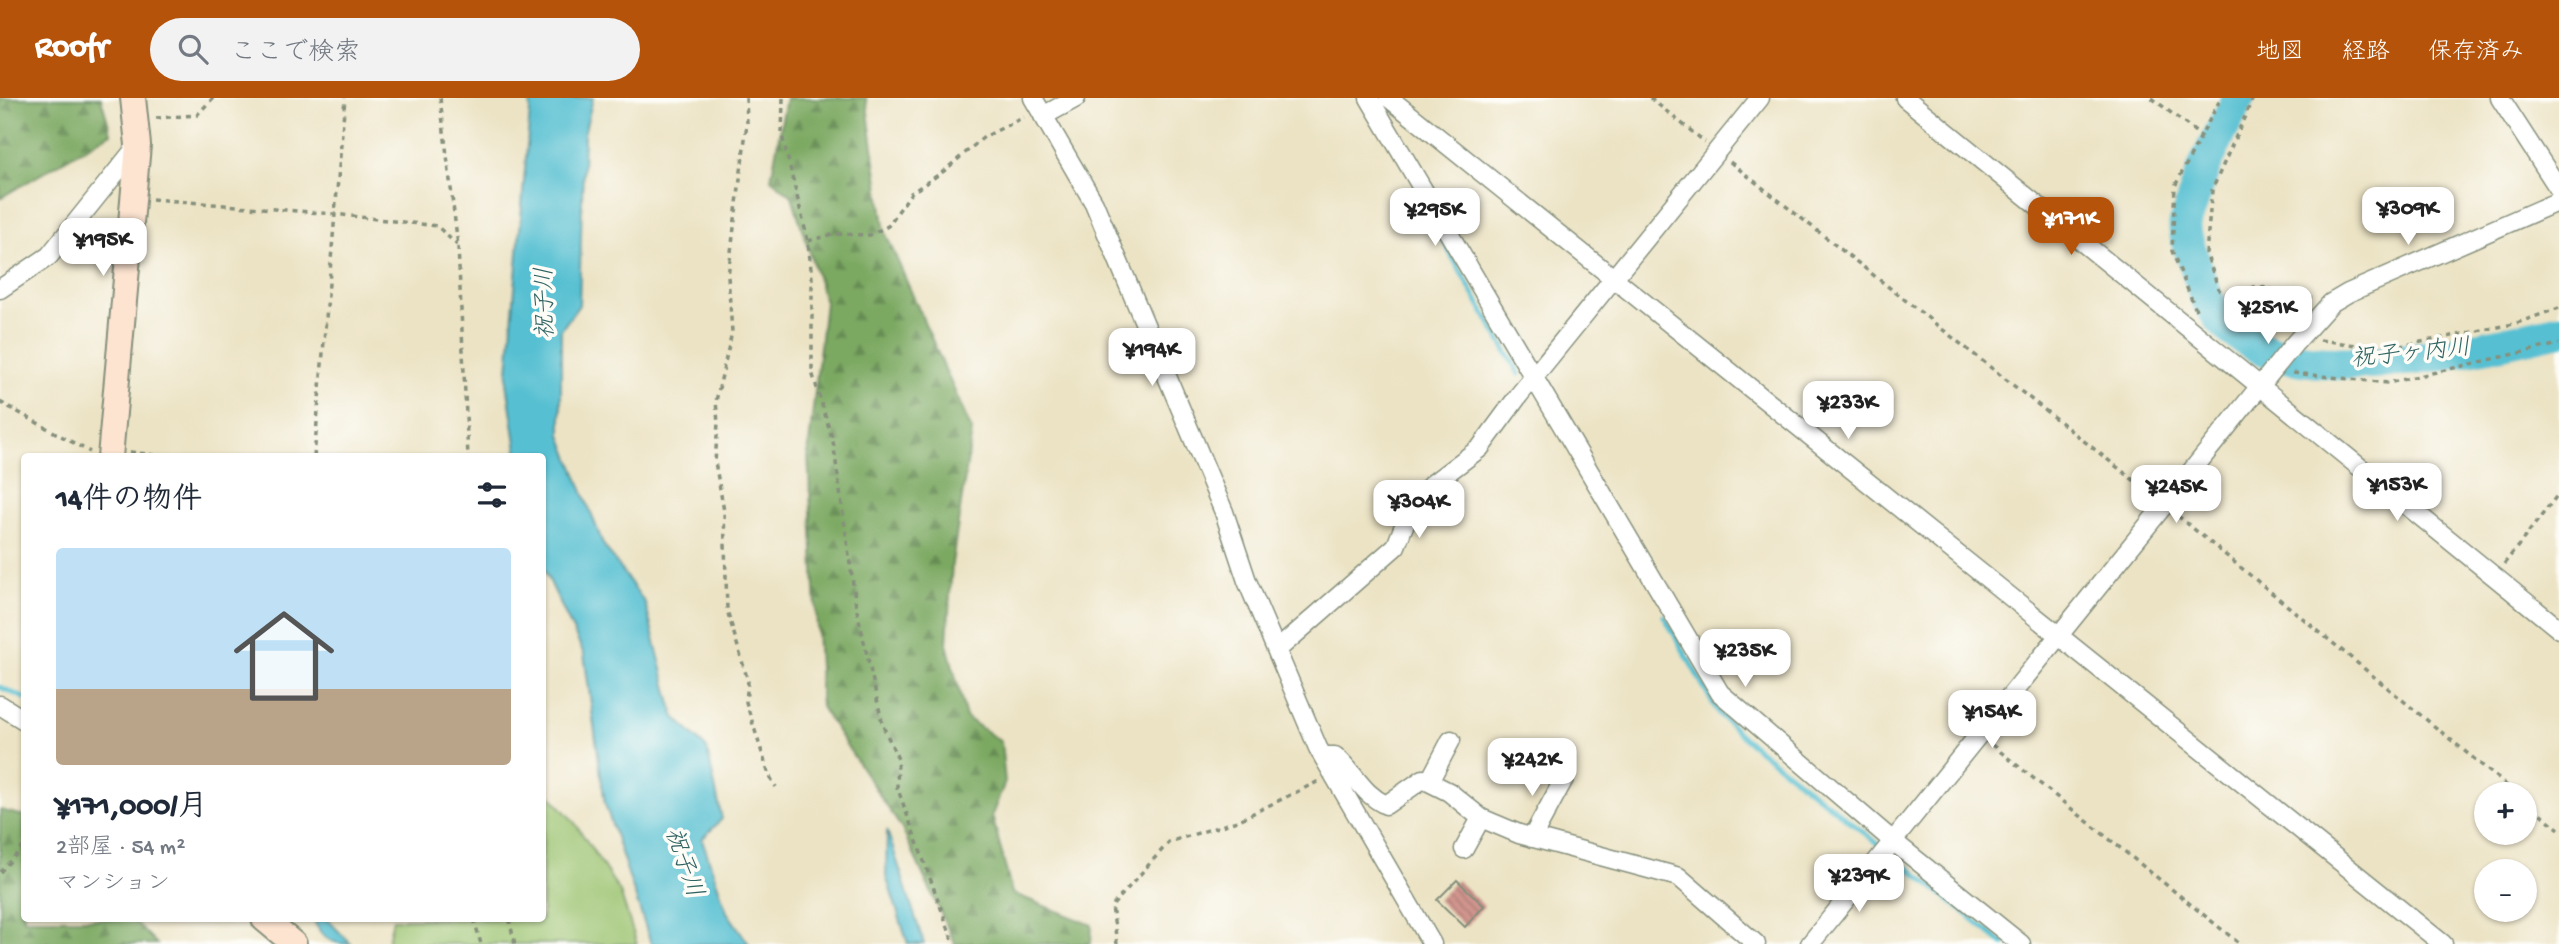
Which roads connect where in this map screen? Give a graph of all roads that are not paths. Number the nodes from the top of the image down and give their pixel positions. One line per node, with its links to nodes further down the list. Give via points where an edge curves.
1 (1076, 98): 7 (street)
2 (1370, 98): 14 (street)
3 (1389, 98): 12 (street)
4 (1760, 98): 12 (street)
5 (1905, 98): 15 (street)
6 (2500, 98): 10 (street)
7 (1038, 108): 19 (street, via 1094,203)
8 (135, 109): 9 (main road)
9 (138, 145): 13 (street, via 49,256); 16 (main road)
10 (2559, 189)
11 (2559, 201): 15 (street, via 2331,303)
12 (1614, 278): 14 (street); 18 (street)
13 (0, 289)
14 (1534, 378): 19 (street, via 1480,448 1412,505 1396,546); 28 (street, via 1720,693)
15 (2259, 388): 17 (street); 18 (street)
16 (106, 453)
17 (2559, 629)
18 (2059, 634): 28 (street); 36 (street)
19 (1277, 650): 23 (street)
20 (0, 705): 21 (street)
21 (21, 718)
22 (1451, 740): 25 (street)
23 (1323, 756): 25 (street, via 1335,756 1370,797 1386,805 1423,779); 32 (street)
24 (1565, 778): 27 (street)
25 (1429, 782): 26 (street)
26 (1481, 818): 27 (street); 29 (street)
27 (1532, 838): 33 (street, via 1679,877)
28 (1894, 842): 34 (street); 35 (street)
29 (1464, 849)
30 (268, 922): 31 (main road)
31 (294, 944)
32 (1432, 944)
33 (1756, 944)
34 (1810, 944)
35 (2021, 944)
36 (2444, 944)

